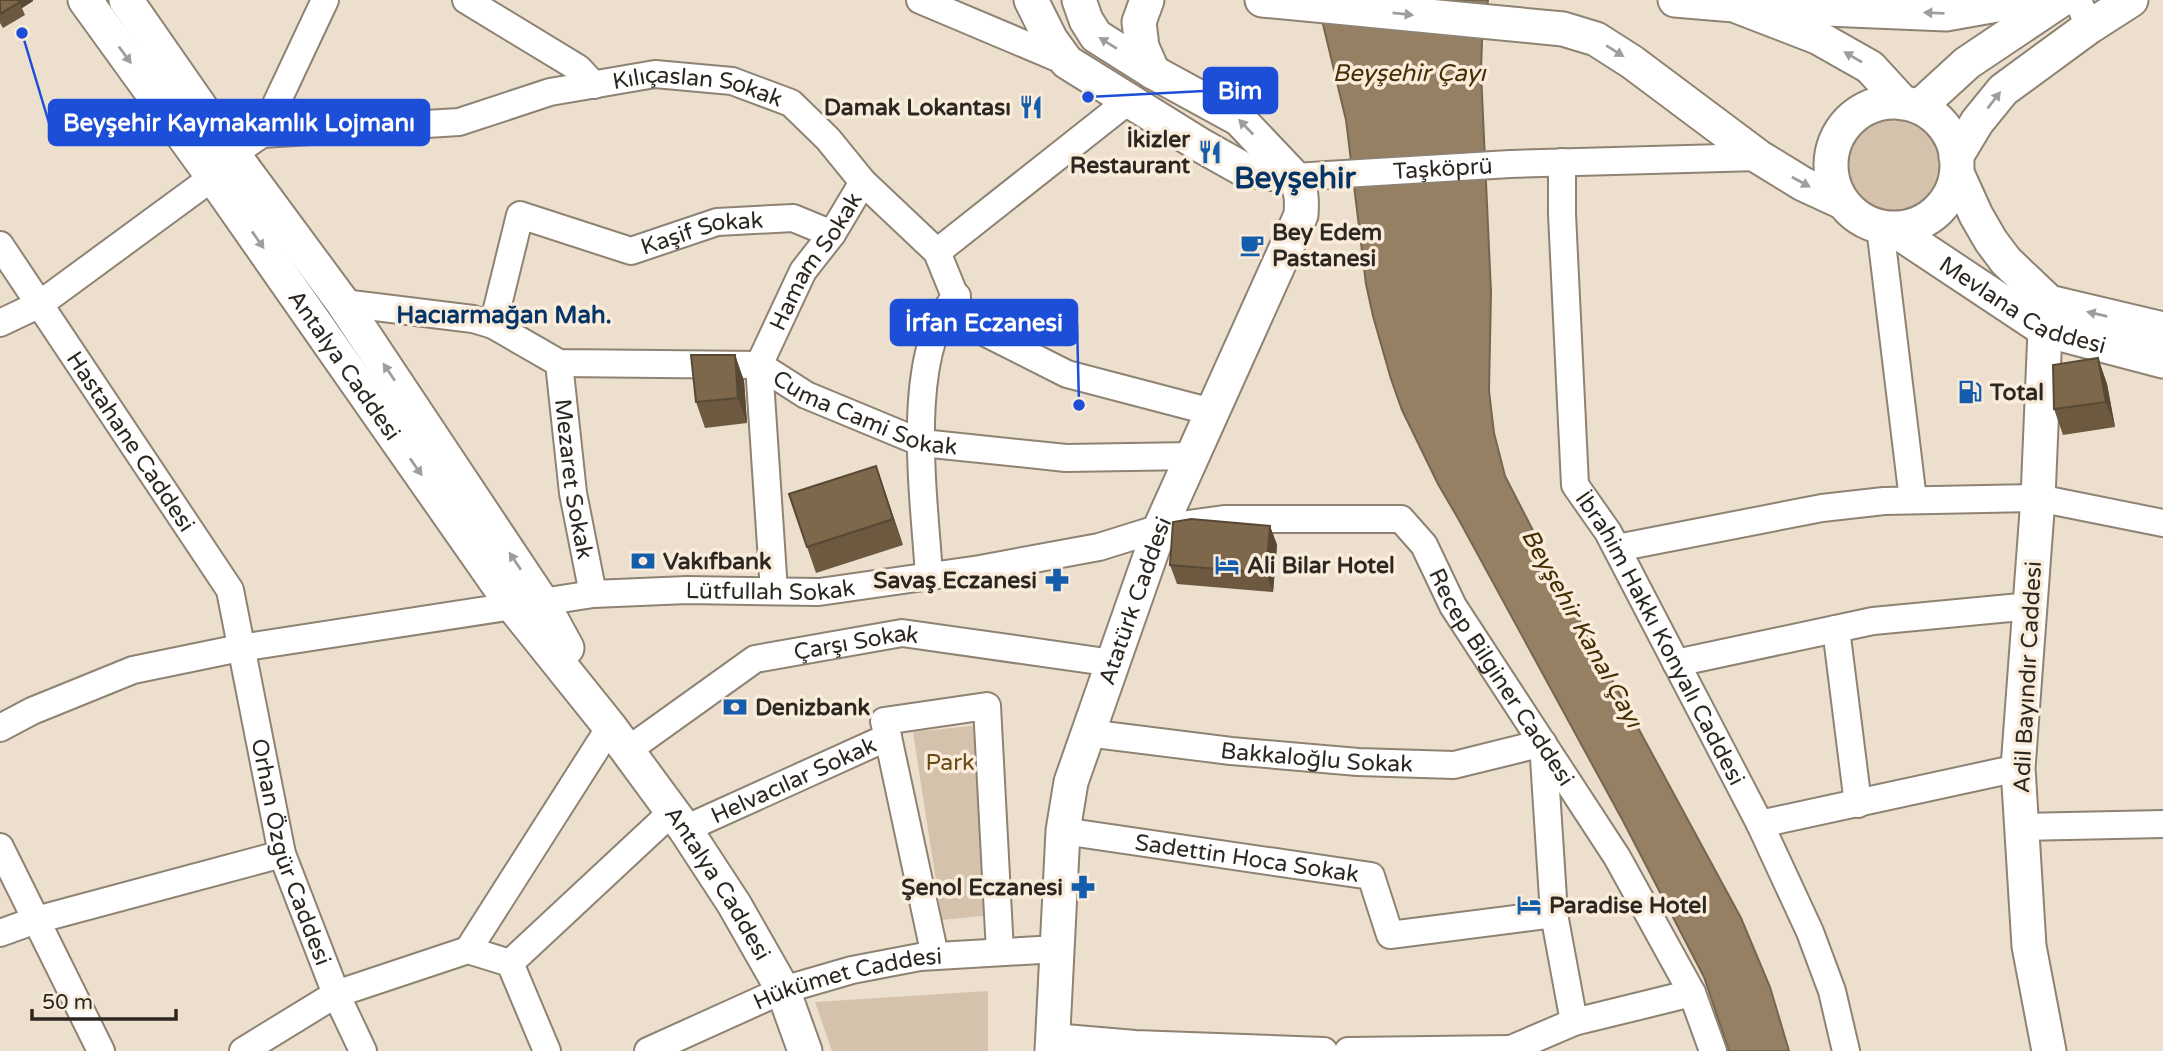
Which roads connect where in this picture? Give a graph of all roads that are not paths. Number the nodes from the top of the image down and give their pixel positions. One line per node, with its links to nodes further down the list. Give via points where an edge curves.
1 (85, 0): 24 (main road, Antalya Caddesi, one-way to 24)
2 (126, 0): 24 (main road, Antalya Caddesi)
3 (325, 0): 21 (street)
4 (466, 0): 18 (street, via 578,68)
5 (920, 0): 16 (street)
6 (1031, 0): 16 (main road)
7 (1079, 0): 17 (main road, one-way to 7, via 1096,36)
8 (1147, 0): 17 (main road, via 1139,22 1142,47)
9 (1262, 0): 22 (main road, one-way to 22, via 1563,29 1596,39)
10 (1675, 0): 14 (main road)
11 (2025, 0): 14 (main road, one-way to 14, via 1946,14)
12 (2062, 0): 20 (main road)
13 (2131, 0): 15 (main road)
14 (1734, 5): 20 (main road, one-way to 14, via 1870,66 1817,37)
15 (2084, 13): 25 (main road, one-way to 15, via 1977,122 2003,90)
16 (1067, 62): 19 (main road)
17 (1153, 72): 26 (main road, one-way to 17, via 1239,119)
18 (594, 85): 21 (street, Kılıçaslan Sokak, via 550,92 459,122); 27 (street, Kılıçaslan Sokak, via 655,74 732,81 791,103)
19 (1128, 101): 26 (main road, via 1243,169); 32 (street)
20 (1911, 105): 25 (main road, via 1944,127); 28 (main road, via 1882,103 1847,124 1831,162)
21 (262, 134): 24 (street)
22 (1759, 157): 23 (street, Taşköprü); 28 (main road, one-way to 28)
23 (1562, 162): 26 (street, Taşköprü); 50 (street, İbrahim Hakkı Konyalı Caddesi, via 1575,485)
24 (223, 165): 34 (main road, Antalya Caddesi); 35 (street); 54 (main road, Antalya Caddesi, one-way to 54)
25 (1956, 165): 29 (main road, via 1952,191 1942,206 1912,226); 36 (main road, Mevlana Caddesi, via 1976,215)
26 (1294, 177): 43 (main road, Atatürk Caddesi, via 1300,187 1301,215)
27 (863, 182): 30 (street, Hamam Sokak); 32 (street, Kılıçaslan Sokak)
28 (1842, 202): 29 (main road, via 1856,216)
29 (1887, 228): 36 (main road, Mevlana Caddesi); 47 (street)
30 (832, 234): 38 (street, Kaşif Sokak, via 793,218 717,222 631,251 520,215); 42 (street, Hamam Sokak, via 803,271)
31 (0, 245): 35 (street, Hastahane Caddesi)
32 (937, 252): 33 (street, Kılıçaslan Sokak)
33 (957, 296): 43 (street, Kılıçaslan Sokak, via 966,323 1067,374); 44 (street, via 941,316 929,348)
34 (343, 303): 38 (street); 54 (main road, Antalya Caddesi, one-way to 34)
35 (40, 304): 37 (street); 57 (street, Hastahane Caddesi, via 230,590)
36 (2047, 316): 39 (main road, Mevlana Caddesi, one-way to 36); 40 (main road, Mevlana Caddesi); 46 (main road, Adil Bayındır Caddesi)
37 (0, 323)
38 (493, 324): 41 (street)
39 (2163, 329)
40 (2163, 361)
41 (559, 363): 42 (street, Cuma Cami Sokak); 53 (street, Mezaret Sokak, via 573,493)
42 (759, 365): 44 (street, Cuma Cami Sokak, via 806,395); 52 (street, Hamam Sokak)
43 (1212, 412): 45 (main road, Atatürk Caddesi)
44 (922, 443): 45 (street, Cuma Cami Sokak, via 1066,458); 51 (street)
45 (1193, 456): 49 (main road, Atatürk Caddesi)
46 (2038, 498): 47 (street); 48 (street); 55 (main road, Adil Bayındır Caddesi)
47 (1913, 500): 50 (street, via 1822,508)
48 (2163, 523)
49 (1160, 528): 51 (street, Lütfullah Sokak, via 1099,547); 58 (main road, Atatürk Caddesi); 64 (street, Recep Bilginer Caddesi, via 1224,520 1401,519 1424,545 1453,606)
50 (1617, 548): 59 (street, İbrahim Hakkı Konyalı Caddesi)
51 (929, 576): 52 (street, Lütfullah Sokak, via 819,592)
52 (774, 592): 53 (street, Lütfullah Sokak)
53 (593, 594): 54 (street, Lütfullah Sokak)
54 (528, 604): 57 (street, Lütfullah Sokak); 63 (main road, Antalya Caddesi)
55 (2031, 606): 56 (street, via 1873,621); 65 (main road, Adil Bayındır Caddesi)
56 (1836, 629): 59 (street); 66 (street)
57 (240, 648): 60 (street, Lütfullah Sokak, via 134,670); 73 (street, Orhan Özgür Caddesi)
58 (1113, 663): 61 (main road, Atatürk Caddesi); 63 (street, Çarşı Sokak, via 902,633 755,659)
59 (1676, 663): 68 (street, İbrahim Hakkı Konyalı Caddesi)
60 (0, 728)
61 (1087, 733): 64 (street, Bakkaloğlu Sokak, via 1231,751 1454,765); 71 (main road, Atatürk Caddesi)
62 (888, 737): 67 (street, Helvacılar Sokak); 79 (street, via 884,721 987,706); 80 (street, Helvacılar Sokak)
63 (619, 738): 67 (main road, Antalya Caddesi); 78 (street)
64 (1543, 743): 74 (street); 83 (street, Recep Bilginer Caddesi, via 1617,857)
65 (2018, 768): 66 (street); 70 (main road, Adil Bayındır Caddesi)
66 (1857, 804): 68 (street)
67 (678, 820): 81 (street, Helvacılar Sokak); 82 (main road, Antalya Caddesi, via 734,904)
68 (1760, 824): 97 (street, İbrahim Hakkı Konyalı Caddesi, via 1832,990)
69 (2163, 824): 70 (street)
70 (2021, 827): 98 (main road, Adil Bayındır Caddesi, via 2029,946)
71 (1063, 831): 74 (street, Sadettin Hoca Sokak, via 1371,876 1390,936); 77 (main road, Atatürk Caddesi)
72 (0, 846): 75 (street)
73 (282, 854): 75 (street); 84 (street, Orhan Özgür Caddesi)
74 (1554, 914): 85 (street)
75 (36, 920): 76 (street); 88 (street)
76 (0, 933)
77 (1057, 949): 79 (street, Hükümet Caddesi); 86 (main road, Atatürk Caddesi)
78 (468, 950): 81 (street); 84 (street)
79 (1000, 952): 80 (street, Hükümet Caddesi)
80 (935, 956): 82 (street, Hükümet Caddesi, via 852,970)
81 (510, 963): 91 (street)
82 (783, 990): 92 (street, Hükümet Caddesi); 93 (main road, Antalya Caddesi)
83 (1692, 993): 85 (street); 96 (street, Recep Bilginer Caddesi)
84 (336, 994): 89 (street); 90 (street, Orhan Özgür Caddesi)
85 (1574, 1022): 87 (street)
86 (1052, 1044): 94 (street)
87 (1511, 1050): 95 (street)
88 (101, 1051)
89 (243, 1051)
90 (363, 1051)
91 (547, 1051)
92 (648, 1051)
93 (805, 1051)
94 (1324, 1051)
95 (1348, 1051)
96 (1713, 1051)
97 (1846, 1051)
98 (2049, 1051)

